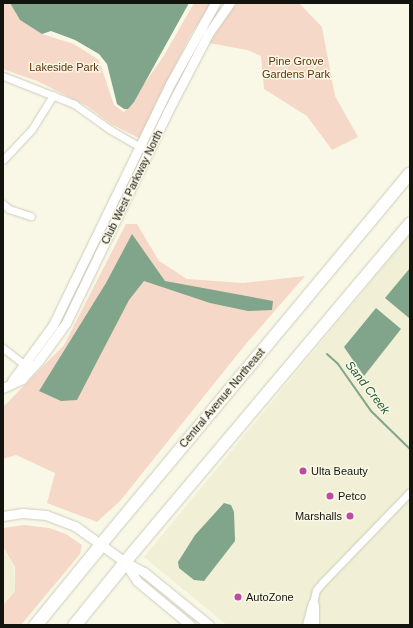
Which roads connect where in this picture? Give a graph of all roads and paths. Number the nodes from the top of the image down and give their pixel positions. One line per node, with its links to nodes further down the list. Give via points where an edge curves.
1 (215, 3): 5 (street, via 200,26)
2 (230, 3): 6 (street, Club West Parkway North, via 199,51)
3 (3, 76): 4 (street)
4 (53, 95): 5 (street, via 74,104); 7 (street, via 32,129)
5 (140, 147): 6 (street); 13 (street, via 53,325)
6 (149, 152): 13 (street, Club West Parkway North, via 66,323)
7 (3, 160)
8 (410, 173): 17 (highway, Central Avenue Northeast)
9 (3, 204): 10 (street, via 9,209)
10 (31, 216)
11 (410, 223): 18 (highway)
12 (3, 348): 13 (street)
13 (27, 366): 14 (street)
14 (3, 388)
15 (410, 492): 19 (street, via 322,583 316,590)
16 (3, 516): 17 (street, via 29,513 55,517)
17 (102, 543): 18 (street); 20 (highway, Central Avenue Northeast)
18 (125, 562): 21 (highway); 22 (street, via 137,581); 23 (street, via 144,572)
19 (313, 603): 24 (street); 25 (street)
20 (35, 625)
21 (74, 625)
22 (190, 625)
23 (209, 625)
24 (307, 625)
25 (314, 625)

